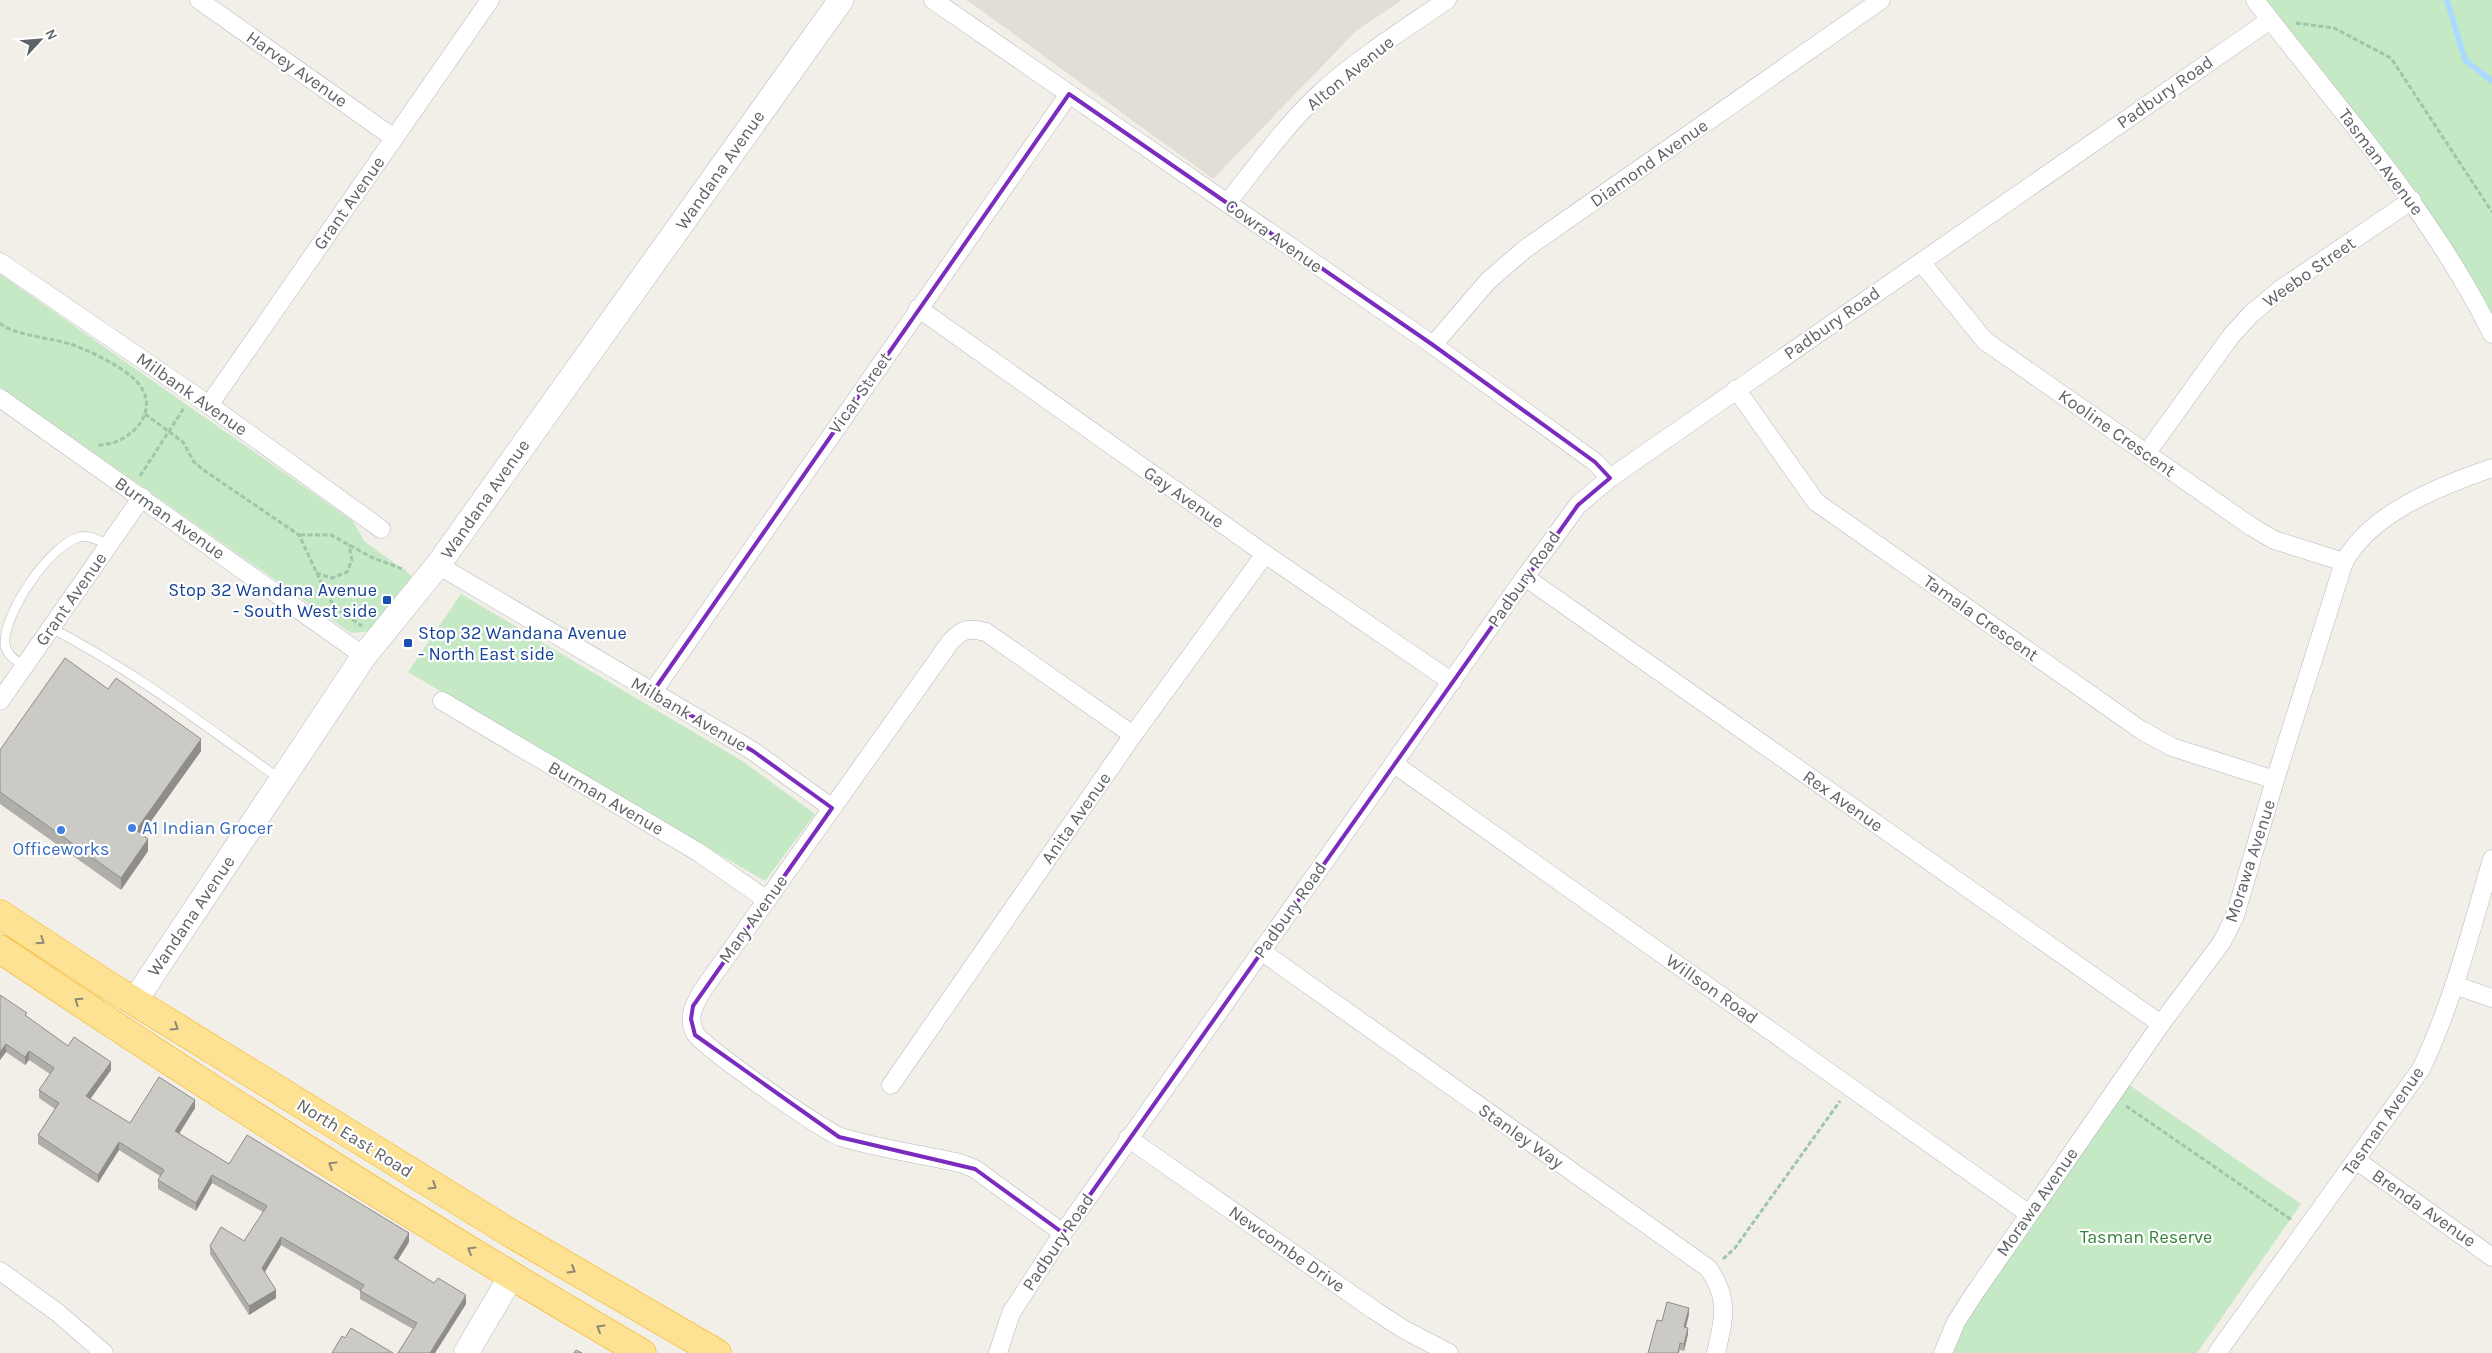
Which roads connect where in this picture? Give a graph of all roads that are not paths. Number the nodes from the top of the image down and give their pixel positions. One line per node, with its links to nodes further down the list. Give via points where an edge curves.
1 (199, 0): 10 (street, Harvey Avenue)
2 (490, 0): 10 (street, Grant Avenue)
3 (841, 0): 29 (street, Wandana Avenue)
4 (933, 0): 9 (street, Cowra Avenue)
5 (1447, 0): 12 (street, Alton Avenue, via 1349,69 1317,96)
6 (1881, 0): 17 (street, Diamond Avenue, via 1525,249 1488,281)
7 (2255, 0): 8 (street, Tasman Avenue)
8 (2270, 20): 11 (street, Tasman Avenue); 14 (street, Padbury Road)
9 (1069, 94): 12 (street, Cowra Avenue); 15 (street, Vicar Street)
10 (394, 138): 20 (street, Grant Avenue)
11 (2412, 200): 16 (street, Tasman Avenue, via 2479,307); 21 (street, Weebo Street, via 2281,288 2251,314 2231,336)
12 (1227, 203): 17 (street, Cowra Avenue)
13 (0, 262): 20 (street, Milbank Avenue)
14 (1921, 262): 18 (street, Padbury Road); 21 (street, Kooline Crescent, via 1985,341)
15 (918, 308): 27 (street, Gay Avenue); 35 (street, Vicar Street)
16 (2492, 334)
17 (1433, 345): 23 (street, Cowra Avenue, via 1595,462)
18 (1736, 389): 23 (street, Padbury Road); 40 (street, Tamala Crescent, via 1816,502 2141,730 2172,747)
19 (0, 398): 24 (street, Burman Avenue)
20 (209, 405): 25 (street, Milbank Avenue)
21 (2146, 454): 28 (street, Kooline Crescent, via 2274,540)
22 (2492, 468): 28 (street, Morawa Avenue, via 2451,482 2405,506 2364,535)
23 (1610, 478): 30 (street, Padbury Road, via 1578,505)
24 (142, 497): 26 (street, Grant Avenue); 32 (street, Burman Avenue)
25 (381, 529)
26 (108, 545): 31 (street, Grant Avenue); 33 (lane, via 92,537 81,536 69,541 40,570 10,618 6,632 5,645 9,654)
27 (1265, 554): 34 (street, Gay Avenue); 38 (street, Anita Avenue)
28 (2344, 562): 40 (street, Morawa Avenue)
29 (438, 565): 32 (street, Wandana Avenue); 35 (street, Milbank Avenue)
30 (1525, 577): 34 (street, Padbury Road); 51 (street, Rex Avenue)
31 (51, 628): 33 (street, Grant Avenue); 41 (lane, via 139,678)
32 (364, 656): 41 (street, Wandana Avenue)
33 (24, 666): 36 (street, Grant Avenue)
34 (1452, 682): 39 (street, Padbury Road)
35 (652, 693): 42 (street, Milbank Avenue, via 752,751)
36 (0, 701)
37 (442, 701): 44 (street, Burman Avenue, via 698,852)
38 (1133, 735): 42 (street, Mary Avenue, via 986,632 961,631); 53 (street, Anita Avenue)
39 (1394, 764): 47 (street, Padbury Road); 56 (street, Willson Road)
40 (2275, 780): 51 (street, Morawa Avenue, via 2235,916 2222,942)
41 (282, 781): 50 (street, Wandana Avenue)
42 (832, 808): 44 (street, Mary Avenue)
43 (2492, 859): 48 (street, Tasman Avenue)
44 (767, 900): 57 (street, Mary Avenue, via 693,1006 691,1019 695,1035 816,1124 839,1137 975,1169)
45 (0, 914): 50 (highway, North East Road, one-way to 50)
46 (0, 949): 52 (highway, North East Road, one-way to 46)
47 (1261, 951): 54 (street, Padbury Road); 68 (street, Stanley Way, via 1708,1268 1724,1298 1724,1319)
48 (2454, 985): 49 (street); 55 (street, Tasman Avenue, via 2436,1038 2421,1069)
49 (2492, 998)
50 (134, 1002): 52 (highway); 58 (highway, North East Road, one-way to 58)
51 (2161, 1024): 56 (street, Morawa Avenue)
52 (118, 1028): 61 (highway, North East Road, one-way to 52)
53 (892, 1085)
54 (1128, 1138): 57 (street, Padbury Road); 67 (street, Newcombe Drive, via 1374,1310)
55 (2356, 1160): 59 (street, Brenda Avenue); 70 (street, Tasman Avenue)
56 (2029, 1214): 69 (street, Morawa Avenue, via 1956,1322)
57 (1063, 1233): 66 (street, Padbury Road, via 1012,1313)
58 (531, 1244): 61 (highway); 65 (highway, North East Road, one-way to 65, via 621,1300)
59 (2492, 1257)
60 (0, 1271): 62 (street, via 58,1313)
61 (512, 1275): 63 (street); 64 (highway, North East Road, one-way to 61)
62 (104, 1353)
63 (466, 1353)
64 (642, 1353)
65 (716, 1353)
66 (998, 1353)
67 (1449, 1353)
68 (1716, 1353)
69 (1943, 1353)
70 (2217, 1353)

